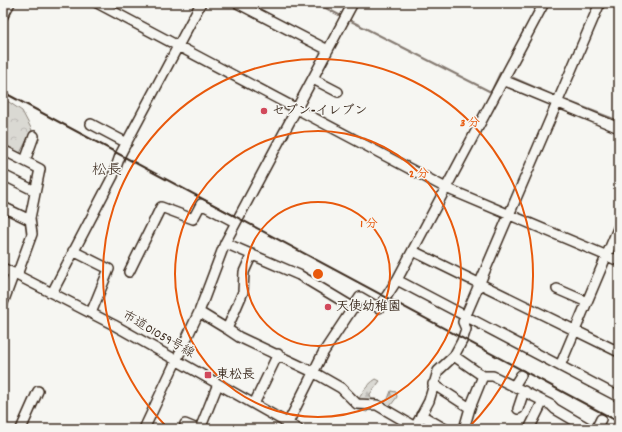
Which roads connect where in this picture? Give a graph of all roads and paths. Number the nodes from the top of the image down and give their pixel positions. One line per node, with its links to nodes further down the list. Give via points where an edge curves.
1 (10, 3): 8 (street)
2 (97, 3): 9 (street)
3 (201, 3): 9 (street)
4 (237, 3): 10 (street)
5 (353, 3): 10 (street)
6 (544, 3): 12 (street)
7 (600, 3): 14 (street)
8 (3, 16)
9 (178, 46): 15 (street); 19 (street)
10 (328, 50): 11 (street)
11 (313, 79): 13 (street); 15 (street)
12 (503, 80): 14 (street); 23 (street)
13 (338, 92)
14 (557, 103): 17 (street); 26 (street)
15 (297, 110): 23 (street); 28 (street)
16 (91, 124): 19 (street)
17 (619, 128)
18 (34, 136): 21 (street)
19 (127, 143): 31 (street, via 113,176)
20 (3, 150): 21 (street)
21 (25, 160): 24 (street, via 40,169)
22 (3, 176): 24 (street)
23 (446, 188): 26 (street); 32 (street)
24 (35, 192): 27 (street)
25 (3, 207): 27 (street)
26 (510, 215): 34 (street); 40 (street)
27 (30, 220): 38 (street, via 32,234)
28 (235, 222): 30 (street); 37 (street, via 201,204 193,219 161,207)
29 (619, 226): 34 (street)
30 (225, 242): 33 (street); 46 (street)
31 (73, 251): 42 (street); 47 (street, via 109,269)
32 (413, 251): 39 (street); 40 (street)
33 (252, 254): 45 (street, via 299,275); 49 (street, via 244,272 242,292)
34 (606, 255): 35 (street); 43 (street)
35 (619, 261)
36 (3, 268): 38 (street, 市道01059号線)
37 (129, 272)
38 (15, 274): 42 (street, 市道01059号線); 44 (street)
39 (397, 280): 45 (street, via 379,308 360,297); 48 (street)
40 (480, 284): 48 (street); 50 (street)
41 (557, 289): 43 (street)
42 (52, 293): 47 (street, 市道01059号線)
43 (587, 302): 50 (street)
44 (3, 303)
45 (354, 308): 56 (street, via 327,346)
46 (199, 312): 49 (street); 54 (street)
47 (91, 313): 54 (street, 市道01059号線)
48 (466, 317): 53 (street, via 463,322 466,328 464,336); 55 (street)
49 (227, 329): 52 (street)
50 (576, 331): 51 (street); 55 (street)
51 (619, 352)
52 (278, 354): 56 (street); 66 (street)
53 (454, 356): 58 (street); 60 (street, via 438,371)
54 (177, 361): 59 (street, 市道01059号線); 76 (street)
55 (560, 366): 64 (street)
56 (313, 372): 71 (street); 74 (street, via 341,388 357,404 377,405)
57 (521, 374): 61 (street)
58 (483, 376): 61 (street, via 494,376); 67 (street)
59 (218, 384): 66 (street, 市道01059号線); 77 (street)
60 (433, 384): 67 (street); 69 (street, via 429,401)
61 (514, 386): 63 (street)
62 (38, 391): 75 (street)
63 (524, 391): 65 (street); 68 (street)
64 (619, 397)
65 (543, 401): 73 (street); 81 (street)
66 (254, 404): 71 (street, 市道01059号線)
67 (470, 408): 80 (street)
68 (518, 409)
69 (421, 415): 74 (street); 79 (street)
70 (601, 419): 82 (street)
71 (286, 426): 78 (street, 市道01059号線)
72 (182, 427): 77 (street)
73 (530, 427)
74 (415, 428)
75 (21, 429)
76 (144, 429)
77 (198, 429)
78 (298, 429)
79 (445, 429)
80 (464, 429)
81 (588, 429)
82 (596, 429)

